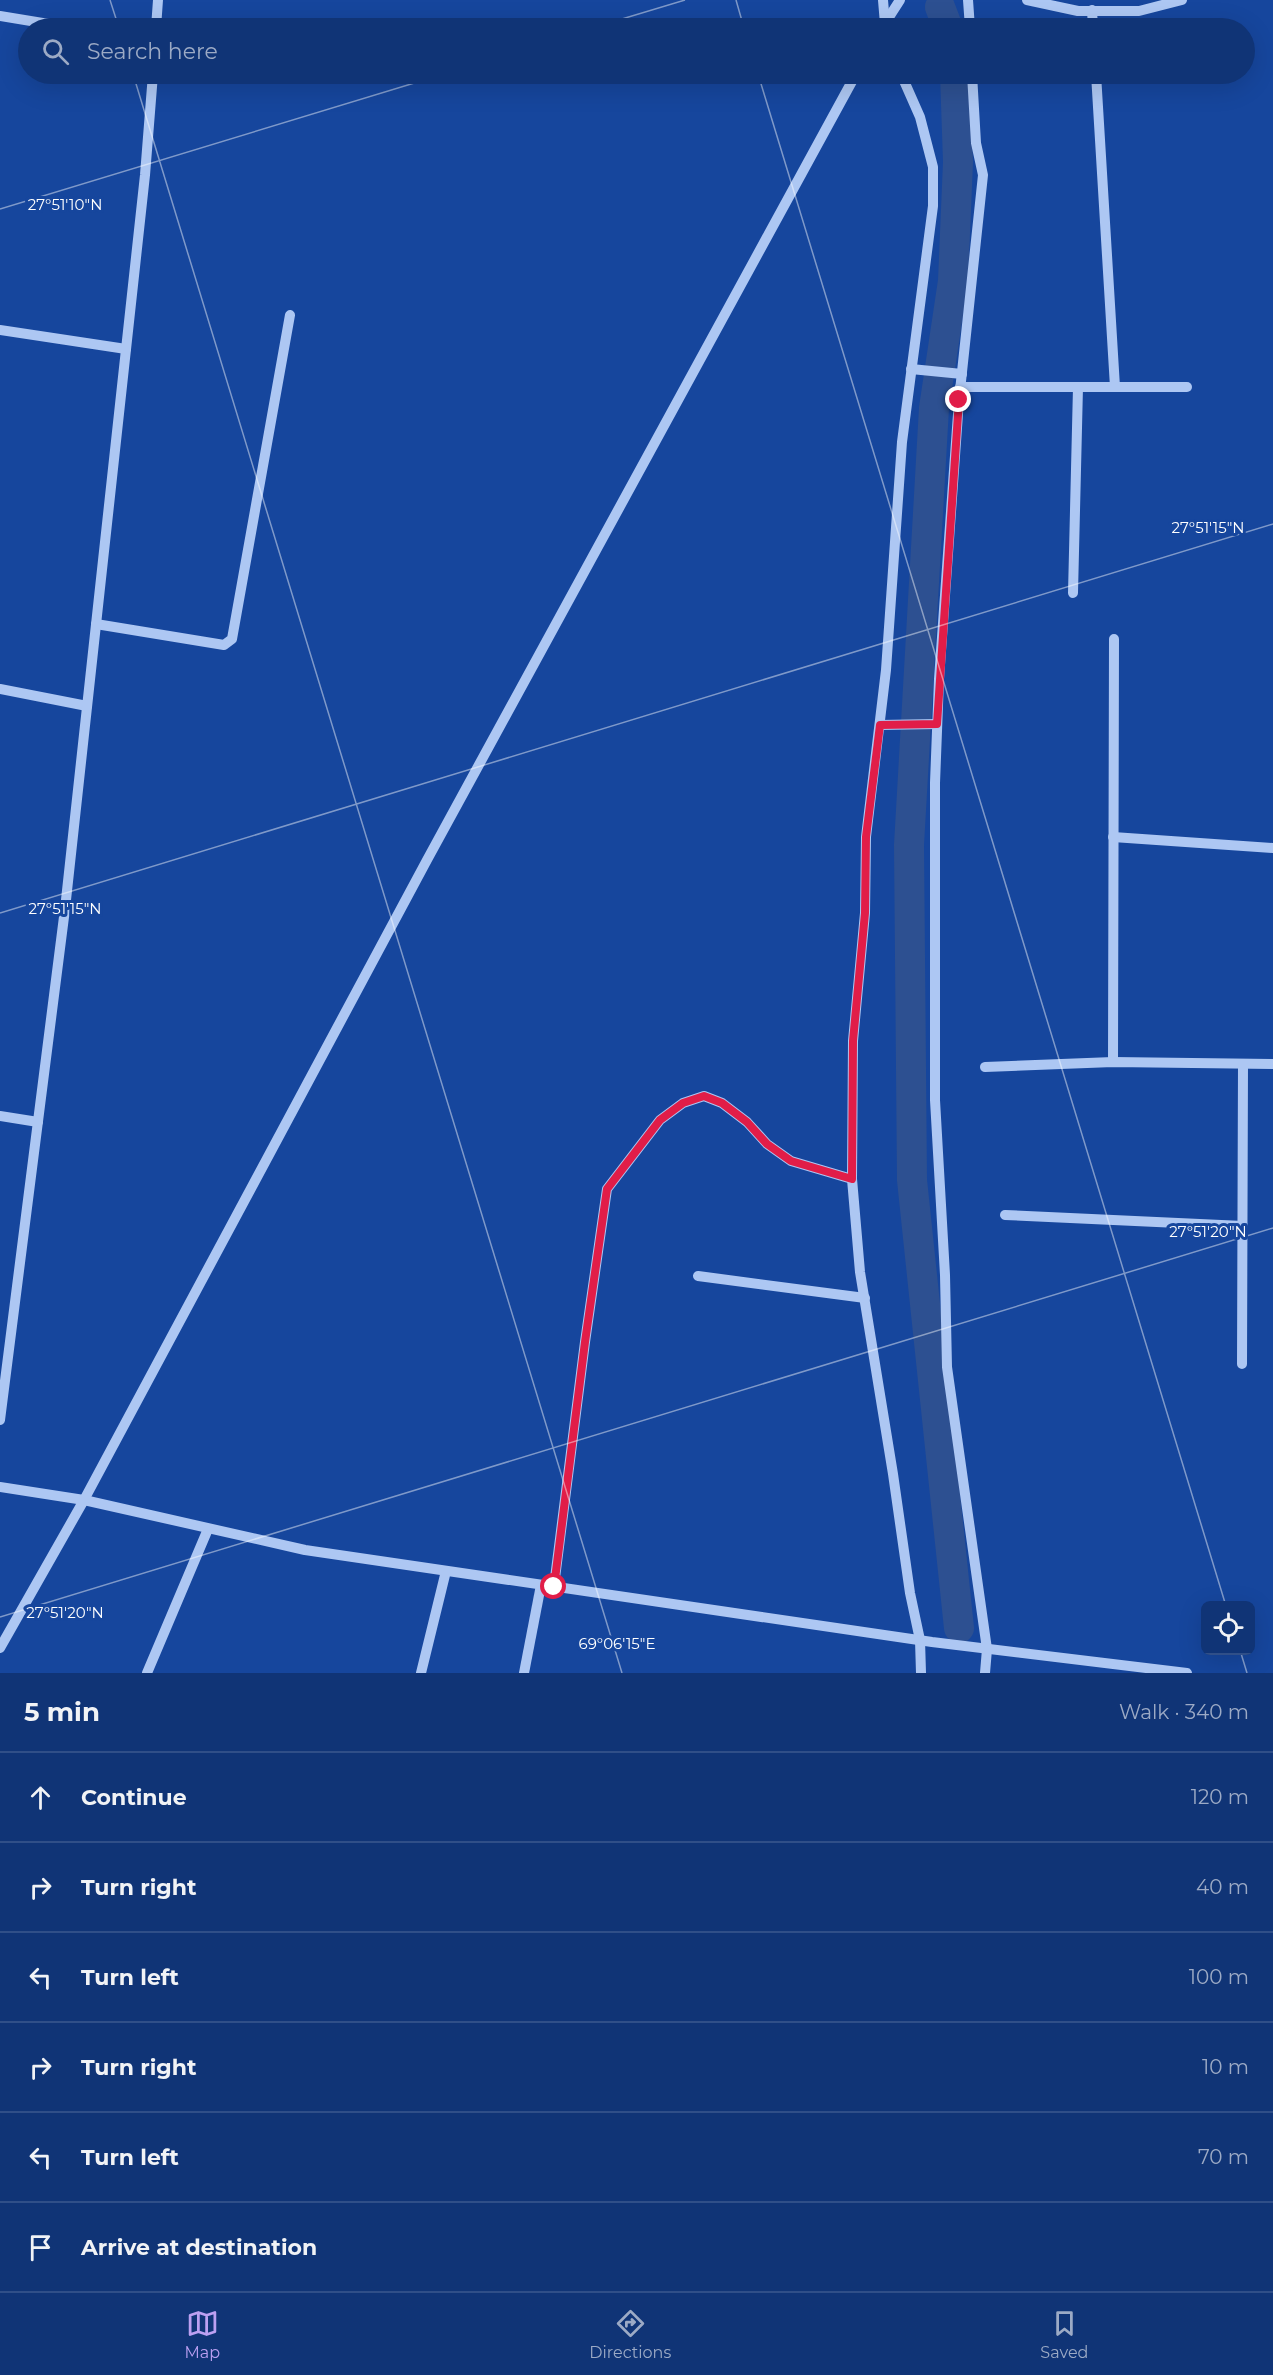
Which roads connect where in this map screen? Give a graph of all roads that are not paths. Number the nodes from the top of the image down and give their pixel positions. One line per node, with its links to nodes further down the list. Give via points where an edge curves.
1 (158, 0): 9 (street)
2 (883, 0): 10 (street)
3 (900, 0): 11 (street)
4 (968, 0): 12 (street)
5 (1026, 0): 7 (street)
6 (1182, 0): 7 (street, via 1139,11)
7 (1092, 10): 13 (street)
8 (0, 16): 14 (street)
9 (157, 18)
10 (884, 18)
11 (889, 18)
12 (969, 18)
13 (1092, 18)
14 (18, 19)
15 (152, 84): 22 (street)
16 (851, 84): 52 (street, via 427,860)
17 (905, 84): 23 (street, via 920,117 933,167 933,206)
18 (973, 84): 24 (street, via 976,143 983,175)
19 (1097, 84): 27 (street)
20 (290, 315): 30 (street, via 232,639 224,645)
21 (0, 330): 22 (street)
22 (126, 349): 30 (street)
23 (911, 369): 24 (street); 35 (street)
24 (962, 375): 25 (street)
25 (960, 387): 26 (street); 34 (street)
26 (1077, 387): 27 (street); 29 (street)
27 (1115, 387): 28 (street)
28 (1187, 387)
29 (1073, 593)
30 (96, 624): 33 (street)
31 (1114, 639): 36 (street)
32 (0, 689): 33 (street)
33 (87, 706): 43 (street)
34 (933, 724): 35 (street); 59 (street, via 935,1100 947,1366)
35 (880, 725): 44 (street, via 866,837 865,913 853,1041)
36 (1113, 837): 37 (street); 38 (street)
37 (1273, 848)
38 (1113, 1062): 39 (street); 41 (street)
39 (1243, 1064): 40 (street); 46 (street)
40 (1273, 1064)
41 (985, 1066)
42 (0, 1116): 43 (street)
43 (38, 1122): 50 (street)
44 (852, 1179): 48 (street); 56 (street, via 791,1161 722,1103 704,1096 683,1103 660,1120 607,1189)
45 (1005, 1215): 46 (street)
46 (1243, 1226): 49 (street)
47 (698, 1276): 48 (street)
48 (865, 1298): 57 (street)
49 (1242, 1364)
50 (0, 1420)
51 (0, 1487): 52 (street)
52 (84, 1500): 53 (street); 58 (street)
53 (208, 1529): 54 (street, via 305,1550); 61 (street)
54 (446, 1571): 55 (street); 62 (street)
55 (541, 1585): 56 (street); 63 (street)
56 (554, 1587): 57 (street)
57 (920, 1640): 59 (street); 64 (street)
58 (0, 1648)
59 (987, 1648): 60 (street); 65 (street)
60 (1089, 1661): 66 (street); 67 (street)
61 (147, 1673)
62 (421, 1673)
63 (524, 1673)
64 (921, 1673)
65 (984, 1673)
66 (1089, 1673)
67 (1187, 1673)

